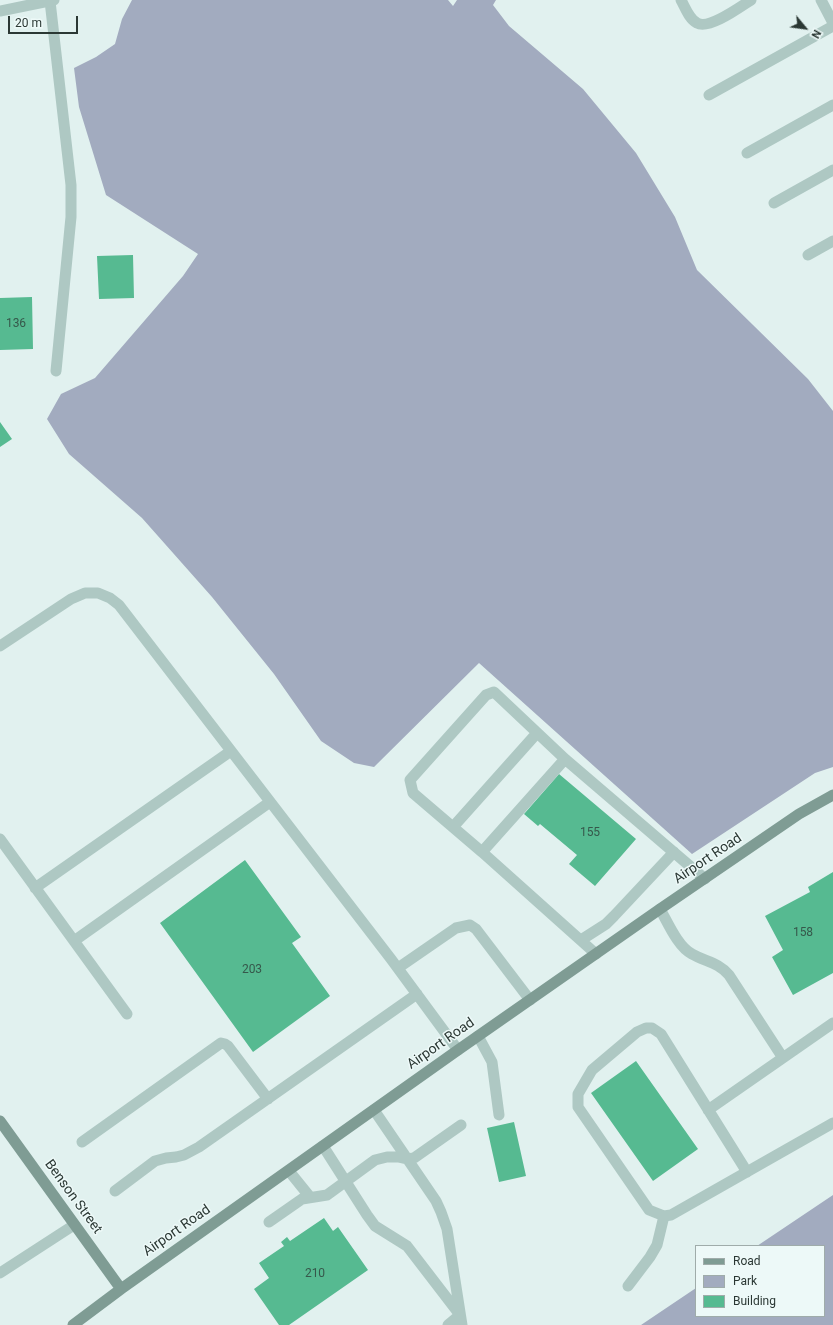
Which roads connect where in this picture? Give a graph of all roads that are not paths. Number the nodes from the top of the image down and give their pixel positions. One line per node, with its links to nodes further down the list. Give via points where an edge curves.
1 (52, 0): 5 (street); 14 (street, via 72,217)
2 (681, 0): 3 (street, via 690,17 697,24 704,25)
3 (751, 0)
4 (821, 0): 6 (street)
5 (0, 11)
6 (833, 25): 7 (street)
7 (709, 95)
8 (833, 105): 9 (street)
9 (747, 153)
10 (833, 170): 11 (street)
11 (774, 203)
12 (833, 240): 13 (street)
13 (808, 255)
14 (56, 371)
15 (0, 646): 17 (street, via 71,599 85,593 98,593 110,598 119,605)
16 (538, 733): 18 (street); 21 (street); 21 (street, via 494,692 486,695 410,780 412,792)
17 (231, 751): 20 (street); 26 (street)
18 (565, 759): 23 (street); 24 (street)
19 (833, 795): 25 (main road, Airport Road, via 799,814)
20 (270, 802): 29 (street); 31 (street)
21 (454, 827): 23 (street)
22 (0, 839): 26 (street)
23 (482, 852): 28 (street)
24 (674, 852): 25 (street); 28 (street, via 610,920)
25 (705, 878): 27 (main road, Airport Road)
26 (35, 888): 29 (street)
27 (660, 909): 30 (main road, Airport Road); 38 (street, via 683,947 691,954 718,965 729,975)
28 (581, 940): 30 (street)
29 (74, 941): 34 (street)
30 (596, 954): 33 (main road, Airport Road)
31 (398, 968): 32 (street); 33 (street, via 456,928 470,925 476,929)
32 (417, 994): 37 (street); 39 (street)
33 (530, 1000): 36 (main road, Airport Road)
34 (127, 1014)
35 (833, 1023): 38 (street)
36 (478, 1036): 37 (main road, Airport Road); 42 (street, via 492,1062)
37 (458, 1050): 40 (main road, Airport Road)
38 (783, 1058): 41 (street)
39 (268, 1098): 46 (street, via 228,1046 221,1043); 52 (street, via 195,1149 176,1157 155,1161)
40 (374, 1110): 47 (main road, Airport Road); 48 (street)
41 (708, 1110): 50 (street); 54 (street, via 661,1034 652,1028 637,1032 592,1070 578,1094 578,1107 649,1210)
42 (499, 1115)
43 (0, 1121): 56 (main road, Benson Street)
44 (833, 1123): 50 (street)
45 (461, 1125): 48 (street, via 421,1154)
46 (82, 1142)
47 (323, 1146): 49 (main road, Airport Road); 51 (street)
48 (407, 1159): 51 (street, via 392,1157 375,1160); 60 (street, via 442,1212)
49 (289, 1171): 53 (street); 59 (main road, Airport Road)
50 (747, 1172): 54 (street, via 672,1215)
51 (345, 1182): 53 (street, via 327,1195); 60 (street, via 375,1226 407,1246)
52 (115, 1191)
53 (310, 1197): 55 (street, via 302,1199)
54 (664, 1216): 58 (street, via 657,1245)
55 (269, 1222)
56 (74, 1225): 57 (street); 59 (main road, Benson Street)
57 (0, 1272)
58 (628, 1286)
59 (121, 1289): 61 (main road, Airport Road)
60 (461, 1320): 62 (street)
61 (72, 1325)
62 (448, 1325)

